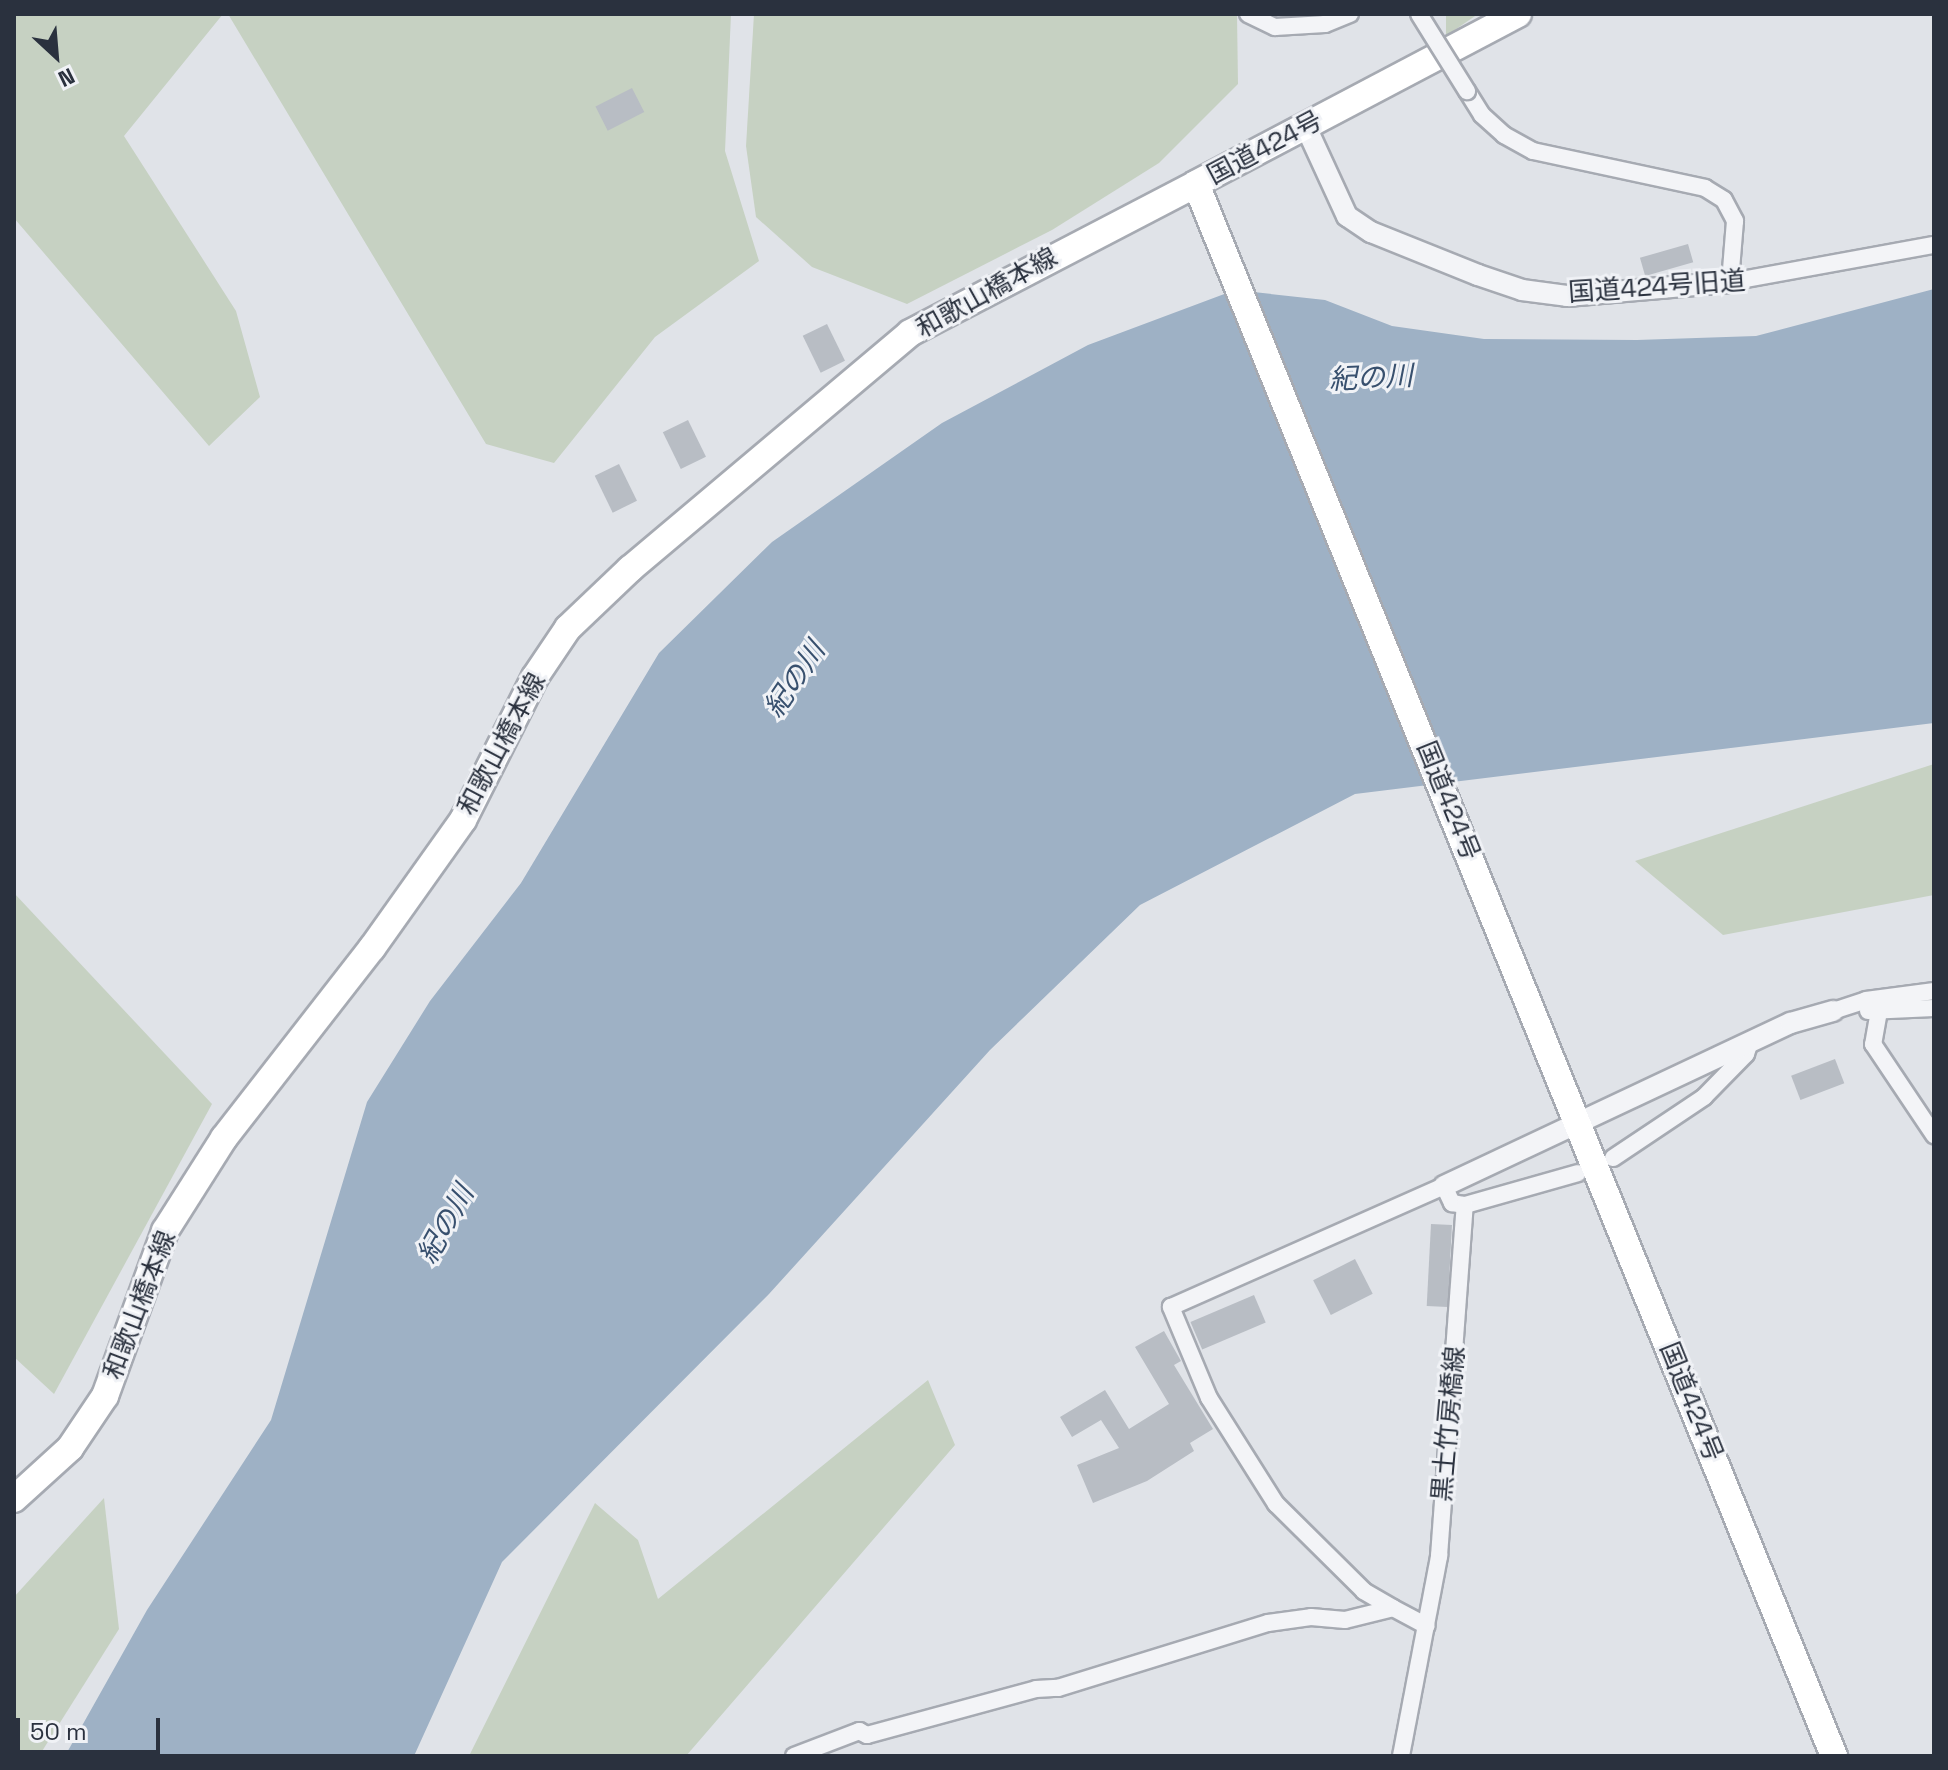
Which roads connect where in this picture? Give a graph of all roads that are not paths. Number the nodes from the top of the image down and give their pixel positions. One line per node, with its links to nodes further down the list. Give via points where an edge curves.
1 (1248, 14): 2 (street, via 1275,27 1325,24)
2 (1350, 14)
3 (1419, 14): 8 (street, bridge, via 1482,115 1533,151 1705,188 1724,200 1735,221)
4 (1518, 14): 5 (main road, 国道424号)
5 (1306, 127): 6 (main road, 国道424号); 8 (street, 国道424号旧道, via 1347,216 1371,232 1478,275 1522,290 1567,296)
6 (1196, 184): 14 (main road, 国道424号); 20 (main road, 和歌山橋本線, via 910,333 630,569 568,628 535,677 447,844 224,1138 165,1231 105,1396 70,1448)
7 (1934, 245): 8 (street, 国道424号旧道, via 1875,260)
8 (1730, 282)
9 (1934, 991): 11 (street, via 1866,1000)
10 (1934, 1008): 12 (street)
11 (1833, 1011): 12 (street); 13 (street)
12 (1879, 1011): 15 (street, via 1873,1044)
13 (1750, 1042): 14 (street); 16 (street, via 1746,1054 1704,1097)
14 (1577, 1122): 18 (street); 25 (main road, 国道424号)
15 (1934, 1135)
16 (1613, 1158)
17 (1578, 1173): 19 (street)
18 (1444, 1186): 19 (street, via 1452,1203); 21 (street, via 1171,1307 1209,1398 1276,1504 1364,1591)
19 (1465, 1205): 22 (street, 黒土竹房橋線, via 1439,1556)
20 (14, 1499)
21 (1393, 1608): 22 (street); 23 (street, via 1345,1620 1311,1617 1268,1623 1058,1688 1036,1689 867,1735 859,1731)
22 (1427, 1626): 24 (street, 黒土竹房橋線)
23 (794, 1756)
24 (1401, 1756)
25 (1834, 1756)

